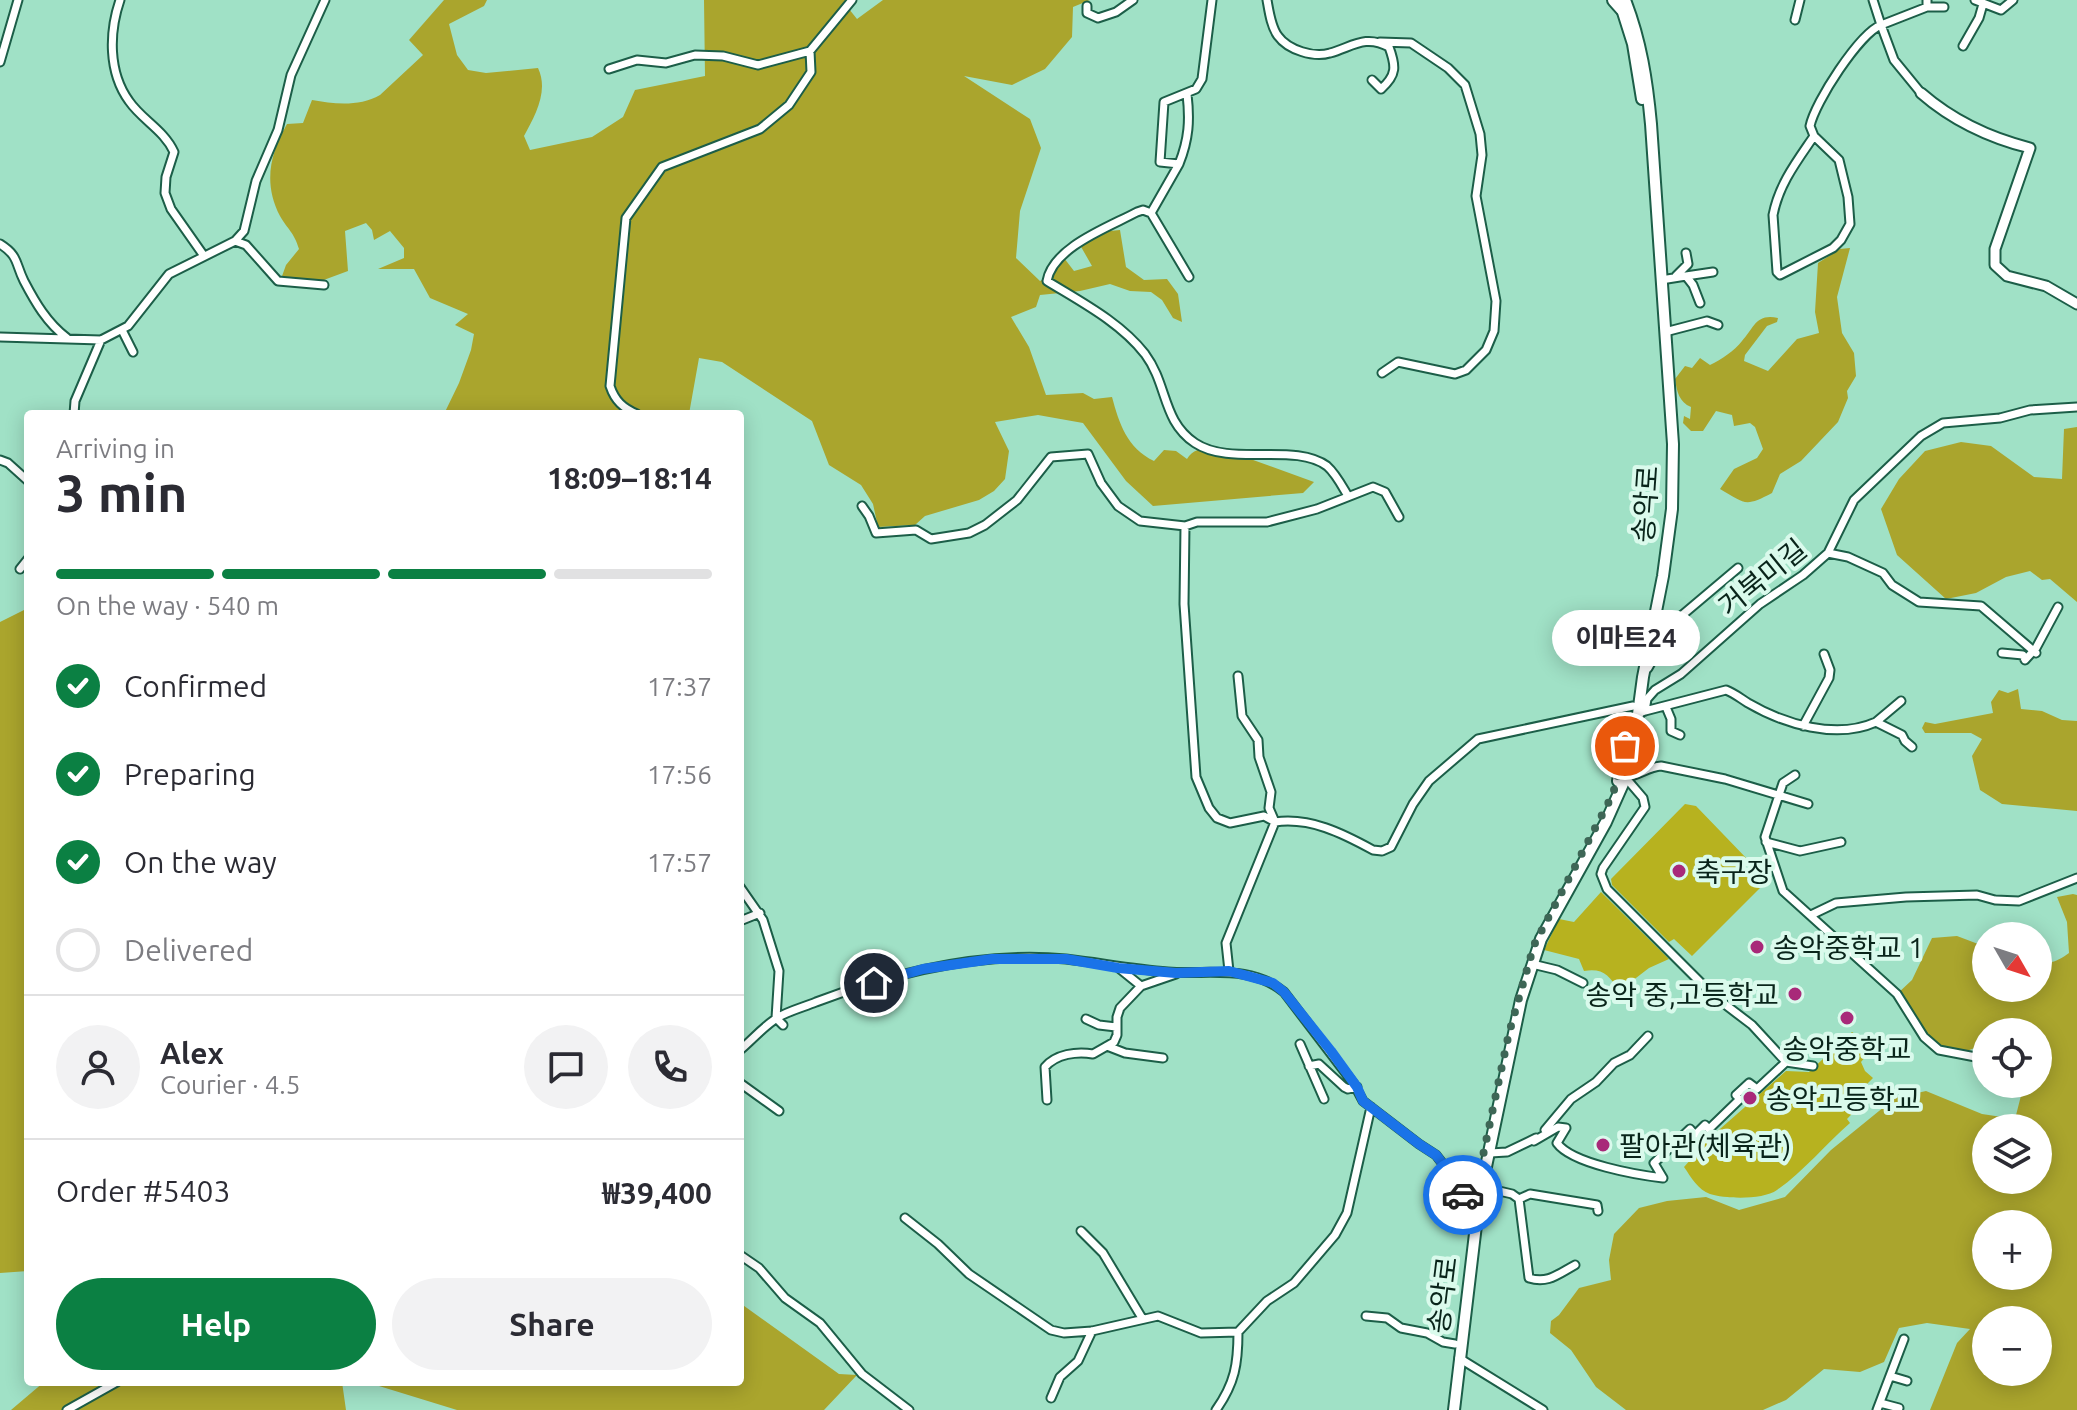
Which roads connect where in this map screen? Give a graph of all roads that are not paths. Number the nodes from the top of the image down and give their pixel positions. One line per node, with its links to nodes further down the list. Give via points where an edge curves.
1 (18, 0): 22 (street)
2 (120, 0): 35 (street, via 111,38 117,75 129,102 169,140 174,152 166,177 168,201)
3 (325, 0): 32 (street, via 291,75 244,231)
4 (852, 0): 21 (street)
5 (1133, 0): 15 (street, via 1098,18 1087,13)
6 (1212, 0): 26 (street, via 1202,79)
7 (1267, 0): 19 (street, via 1278,37 1294,49 1329,54 1345,45)
8 (1800, 0): 17 (street)
9 (1873, 0): 18 (street)
10 (1975, 0): 14 (street)
11 (2013, 0): 14 (street, via 2001,10)
12 (1620, 2): 40 (main road, 송악로, via 1637,29 1646,77); 73 (main road, via 1647,125 1670,456 1666,523)
13 (1927, 3): 16 (street); 18 (street)
14 (1983, 4): 20 (street)
15 (1087, 6)
16 (1944, 7)
17 (1795, 20)
18 (1881, 25): 25 (street, via 1894,60); 27 (street, via 1869,32 1827,87 1810,126)
19 (1380, 42): 24 (street, via 1389,47 1396,66 1381,89); 51 (street, via 1411,43 1465,85 1480,134 1476,196 1496,301 1494,331 1486,350 1466,370 1455,374 1398,362)
20 (1963, 46)
21 (810, 51): 23 (street, via 758,65 695,55 666,63 637,60); 54 (street, via 811,72 789,105 760,129 662,167 626,218 610,386)
22 (0, 62)
23 (609, 69)
24 (1372, 80)
25 (1921, 93): 43 (street, via 1999,141 2030,148 1995,249 1995,265 2007,276 2046,286)
26 (1187, 94): 30 (street, via 1190,124); 30 (street, via 1164,102 1160,162)
27 (1814, 136): 29 (street); 29 (street, via 1791,168 1775,206 1780,275 1823,255 1846,233 1850,211)
28 (1848, 156): 29 (street)
29 (1838, 158)
30 (1179, 164): 31 (street)
31 (1151, 213): 38 (street); 57 (street, via 1137,212 1064,253 1047,281 1128,334 1163,385 1170,418 1194,442 1207,449 1291,455 1323,464)
32 (235, 241): 35 (street); 41 (street, via 246,245 278,281)
33 (0, 244): 48 (street, via 15,256 33,297)
34 (1686, 253): 39 (street, via 1688,264)
35 (204, 256): 45 (street, via 169,274)
36 (1713, 272): 37 (street)
37 (1686, 276): 39 (street); 42 (street)
38 (1189, 277)
39 (1674, 278): 40 (street)
40 (1661, 280): 46 (main road, 송악로)
41 (324, 285)
42 (1700, 303)
43 (2077, 304)
44 (1718, 325): 46 (street, via 1707,321)
45 (122, 330): 49 (street); 50 (street)
46 (1665, 332): 70 (main road, 송악로, via 1672,509)
47 (0, 337): 48 (street)
48 (67, 338): 49 (street)
49 (101, 340): 53 (street)
50 (133, 352)
51 (1382, 373)
52 (2077, 407): 61 (street, 거북미길, via 1943,423 1921,436 1854,500)
53 (74, 410)
54 (628, 410)
55 (0, 460): 56 (street)
56 (24, 477)
57 (1348, 496): 59 (street, via 1379,487); 60 (street, via 1267,522)
58 (862, 506): 60 (street, via 876,533 916,530 931,539 969,533 1017,500 1051,457 1088,454 1118,506 1140,521)
59 (1399, 517)
60 (1185, 526): 82 (street, via 1184,604 1196,777 1217,818 1230,823 1264,816)
61 (1828, 553): 66 (street, via 1883,573 1919,602 1981,606); 73 (street, 거북미길, via 1655,690)
62 (24, 564): 64 (street)
63 (1738, 568): 70 (street, 송악로, via 1674,622)
64 (20, 569)
65 (2058, 607): 66 (street)
66 (2035, 652): 67 (street, via 2025,660 2023,655)
67 (2002, 653)
68 (1824, 654): 75 (street, via 1829,678)
69 (1238, 676): 82 (street, via 1242,716 1258,740)
70 (1643, 677): 73 (main road, 송악로)
71 (1901, 701): 74 (street)
72 (1666, 707): 73 (street); 75 (street, via 1726,690); 76 (street, via 1671,731)
73 (1638, 710): 79 (main road, 송악로); 82 (street, via 1478,739 1429,781 1391,847 1382,851 1296,819); 118 (main road, via 1613,794 1534,945 1509,1033)
74 (1876, 722): 75 (street, via 1863,728); 77 (street, via 1902,735)
75 (1803, 726)
76 (1680, 735)
77 (1912, 747)
78 (1795, 775): 80 (street)
79 (1625, 777): 80 (street, via 1661,766); 90 (main road, 송악로); 106 (street, via 1645,807 1603,868 1607,889)
80 (1778, 795): 81 (street); 83 (street)
81 (1808, 804)
82 (1275, 822): 92 (street, via 1226,943)
83 (1766, 842): 84 (street, via 1800,851); 88 (street, via 1783,891)
84 (1841, 842)
85 (2077, 878): 88 (street, via 2019,901 1977,895 1906,897 1836,903)
86 (744, 892): 87 (street)
87 (760, 913): 89 (street); 96 (street, via 779,971)
88 (1811, 915): 104 (street, via 1897,994 1924,1037 1939,1050)
89 (744, 919)
90 (1532, 964): 94 (street); 116 (main road, 송악로)
91 (1118, 968): 93 (street); 95 (street); 96 (street, via 1066,959 992,959 908,973)
92 (1229, 971): 93 (street); 110 (street, via 1273,983 1284,992)
93 (1182, 973): 95 (street)
94 (1583, 983)
95 (1141, 986): 99 (street, via 1120,1008)
96 (776, 1018): 98 (street); 102 (street)
97 (1086, 1019): 99 (street)
98 (783, 1025)
99 (1116, 1027): 103 (street, via 1114,1042)
100 (1648, 1036): 115 (street, via 1571,1099)
101 (1300, 1044): 107 (street)
102 (744, 1046)
103 (1107, 1046): 105 (street); 112 (street, via 1093,1054 1050,1061 1045,1067)
104 (1972, 1056)
105 (1163, 1058)
106 (1786, 1062): 108 (street); 115 (street, via 1757,1089 1749,1083 1709,1129 1705,1125 1695,1135 1690,1129 1654,1163 1663,1178 1632,1175 1561,1149 1557,1143 1566,1128)
107 (1309, 1066): 110 (street, via 1319,1064 1344,1087); 111 (street)
108 (1813, 1066)
109 (744, 1086): 114 (street)
110 (1357, 1087): 113 (street)
111 (1324, 1099)
112 (1047, 1100)
113 (1371, 1107): 118 (street, via 1436,1155 1448,1182); 128 (street, via 1340,1227 1294,1283 1267,1301)
114 (779, 1111)
115 (1534, 1141): 116 (street)
116 (1490, 1153): 117 (main road, 송악로)
117 (1482, 1187): 119 (street); 131 (main road, 송악로)
118 (1474, 1198): 130 (main road)
119 (1519, 1199): 120 (street, via 1530,1194 1551,1197 1597,1205); 124 (street, via 1529,1278 1549,1280)
120 (1598, 1211)
121 (905, 1218): 127 (street, via 969,1274 1039,1324 1064,1333)
122 (1081, 1231): 126 (street, via 1103,1253)
123 (744, 1258): 139 (street, via 820,1323 862,1374)
124 (1575, 1265)
125 (1366, 1316): 130 (street, 송악로, via 1387,1318 1401,1328)
126 (1142, 1318): 127 (street); 128 (street, via 1158,1316 1201,1333)
127 (1092, 1331): 135 (street)
128 (1238, 1332): 140 (street, via 1238,1364)
129 (1904, 1339): 132 (street)
130 (1455, 1344): 141 (main road)
131 (1459, 1358): 141 (main road, 송악로); 142 (street)
132 (1890, 1376): 133 (street); 136 (street)
133 (1907, 1381)
134 (110, 1386): 138 (street)
135 (1051, 1398)
136 (1878, 1406): 137 (street)
137 (1899, 1408)
138 (67, 1410)
139 (909, 1410)
140 (1216, 1410)
141 (1451, 1410)
142 (1543, 1410)

